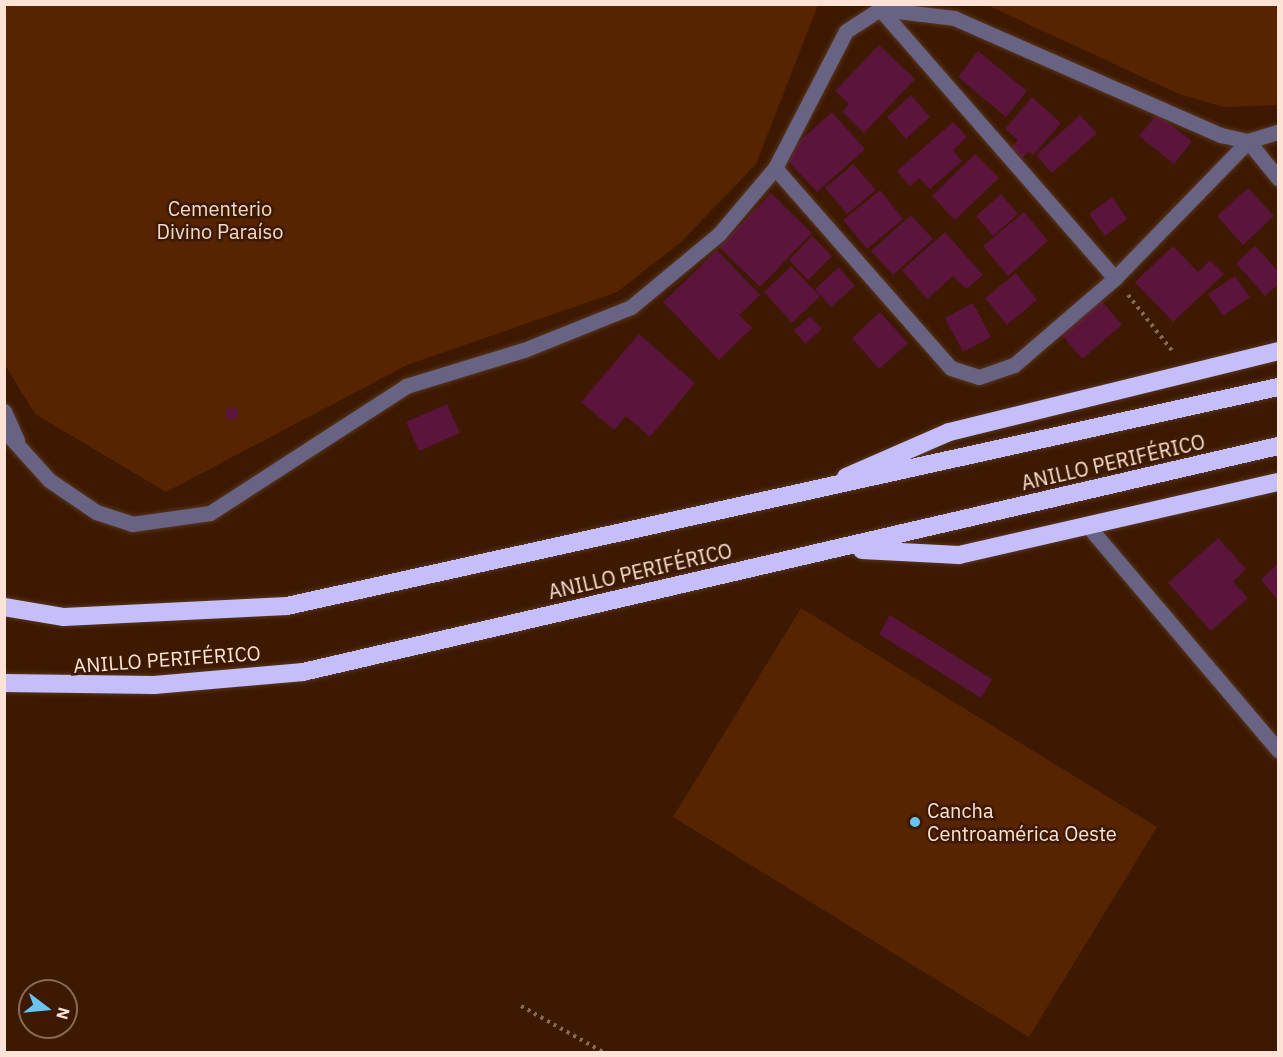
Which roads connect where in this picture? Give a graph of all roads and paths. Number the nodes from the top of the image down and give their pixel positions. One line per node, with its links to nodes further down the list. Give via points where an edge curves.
1 (880, 9): 3 (street, via 954,18 1221,135); 4 (street, via 846,31); 6 (street)
2 (1278, 132): 3 (street)
3 (1248, 141): 5 (street); 6 (street)
4 (775, 168): 6 (street, via 951,368 979,377 1014,365); 12 (street, via 718,234 631,307 524,350 406,386 210,513 132,524 96,512 49,480)
5 (1278, 178)
6 (1115, 278): 8 (path)
7 (1278, 351): 8 (highway)
8 (1190, 373): 15 (highway, via 949,432)
9 (1278, 387): 15 (highway, ANILLO PERIFÉRICO)
10 (4, 411): 12 (street)
11 (4, 430): 12 (street)
12 (19, 445)
13 (1278, 446): 17 (highway, ANILLO PERIFÉRICO)
14 (1278, 482): 16 (highway)
15 (806, 494): 18 (highway, ANILLO PERIFÉRICO, via 288,606 74,617)
16 (1088, 526): 17 (highway, via 958,555); 20 (street)
17 (839, 548): 19 (highway, ANILLO PERIFÉRICO, via 303,672 154,686)
18 (4, 607)
19 (4, 683)
20 (1278, 750)
21 (521, 1006): 22 (path)
22 (603, 1053)

